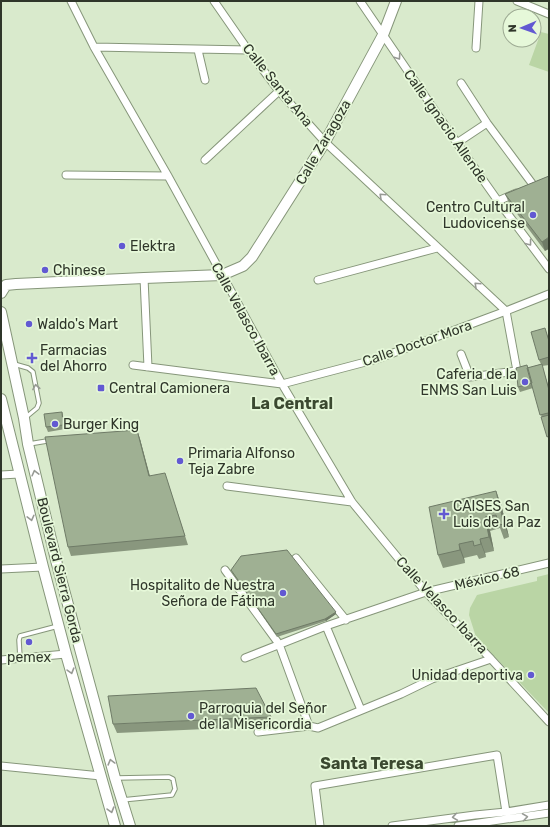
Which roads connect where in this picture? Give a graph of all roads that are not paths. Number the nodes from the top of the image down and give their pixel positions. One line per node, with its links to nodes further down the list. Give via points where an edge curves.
1 (71, 1): 9 (street, Calle Velasco Ibarra)
2 (214, 1): 12 (street, Calle Santa Ana)
3 (360, 1): 8 (street, Calle Ignacio Allende)
4 (396, 1): 8 (main road, Calle Zaragoza)
5 (479, 1): 10 (street)
6 (517, 1): 7 (street)
7 (549, 14)
8 (383, 35): 17 (main road, Calle Zaragoza); 18 (street, Calle Ignacio Allende, one-way to 18)
9 (94, 47): 11 (street); 21 (street, Calle Velasco Ibarra)
10 (476, 48)
11 (198, 50): 12 (street); 13 (street)
12 (248, 50): 15 (street, Calle Santa Ana)
13 (205, 80)
14 (461, 84): 16 (street)
15 (279, 92): 17 (street, Calle Santa Ana); 19 (street)
16 (487, 123): 18 (street); 23 (street)
17 (325, 142): 27 (street, Calle Santa Ana, one-way to 17); 29 (main road, Calle Zaragoza, via 252,257 243,266)
18 (457, 143): 26 (street, Calle Ignacio Allende)
19 (205, 160)
20 (66, 175): 21 (street)
21 (168, 176): 29 (street, Calle Velasco Ibarra)
22 (542, 182): 23 (street)
23 (534, 186): 24 (street)
24 (527, 188)
25 (520, 192): 26 (street)
26 (498, 200): 28 (street, Calle Ignacio Allende, one-way to 28)
27 (437, 248): 32 (street); 36 (street, Calle Santa Ana, one-way to 27)
28 (549, 269)
29 (221, 272): 30 (main road, Calle Zaragoza); 31 (main road, Calle Zaragoza); 42 (street, Calle Velasco Ibarra)
30 (144, 278): 33 (main road, Calle Zaragoza, via 6,285); 41 (street)
31 (1, 279)
32 (318, 280)
33 (1, 293)
34 (549, 294): 36 (street, Calle Doctor Mora)
35 (1, 312): 37 (main road, Boulevard Sierra Gorda)
36 (506, 312): 38 (street, via 517,372 470,377); 42 (street, Calle Doctor Mora, via 377,359)
37 (2, 323): 39 (main road, Boulevard Sierra Gorda)
38 (461, 354)
39 (12, 363): 44 (main road, Boulevard Sierra Gorda); 44 (lane, one-way to 39, via 37,408 39,403 33,372)
40 (133, 365): 41 (street)
41 (148, 366): 42 (street)
42 (282, 384): 51 (street, Calle Velasco Ibarra)
43 (1, 399): 47 (main road, Boulevard Sierra Gorda)
44 (24, 418): 46 (main road, Boulevard Sierra Gorda)
45 (47, 441): 46 (lane)
46 (28, 444): 47 (main road); 73 (main road, Boulevard Sierra Gorda, one-way to 46, via 59,571)
47 (13, 449): 48 (main road, Boulevard Sierra Gorda)
48 (19, 474): 49 (street); 54 (main road, Boulevard Sierra Gorda, one-way to 54)
49 (1, 475)
50 (227, 486): 51 (street)
51 (352, 502): 57 (street, Calle Velasco Ibarra)
52 (296, 558): 58 (street)
53 (549, 563): 57 (street, México 68)
54 (43, 567): 55 (street); 59 (main road, Boulevard Sierra Gorda)
55 (1, 569)
56 (226, 570): 61 (street)
57 (426, 592): 58 (street, México 68); 65 (street, Calle Velasco Ibarra)
58 (346, 620): 60 (street, México 68)
59 (59, 626): 62 (main road, Boulevard Sierra Gorda); 63 (lane, via 20,636)
60 (326, 626): 61 (street, México 68); 67 (street)
61 (279, 644): 64 (street, México 68); 69 (street)
62 (66, 654): 63 (street); 72 (main road, Boulevard Sierra Gorda, one-way to 72)
63 (20, 658): 66 (street)
64 (245, 658)
65 (491, 659): 67 (street, via 432,679); 68 (street, Calle Velasco Ibarra)
66 (1, 660)
67 (362, 710): 69 (street, via 318,728)
68 (549, 722)
69 (309, 726): 70 (street)
70 (258, 732)
71 (1, 766): 72 (street)
72 (101, 776): 80 (main road, Boulevard Sierra Gorda, one-way to 80)
73 (115, 778): 74 (main road, Boulevard Sierra Gorda); 74 (lane, via 173,779 175,789 172,795)
74 (122, 800): 81 (main road, Boulevard Sierra Gorda)
75 (549, 805): 76 (street)
76 (506, 812): 78 (street); 82 (street, via 497,755 315,786)
77 (549, 813): 79 (street, one-way to 77)
78 (475, 815): 79 (street); 83 (street, one-way to 83)
79 (476, 824): 84 (street)
80 (115, 826)
81 (130, 826)
82 (320, 826)
83 (392, 826)
84 (458, 826)

